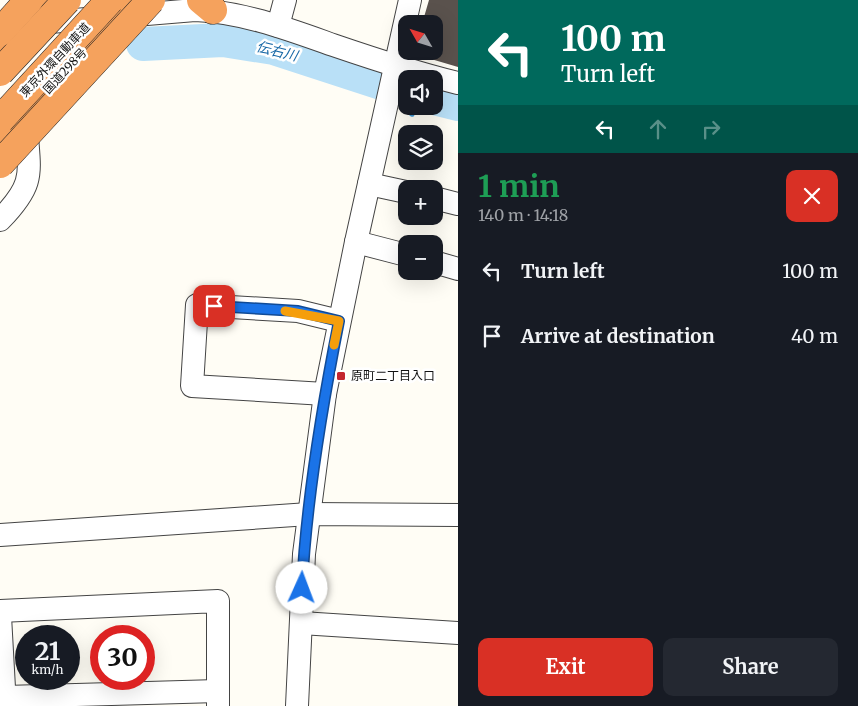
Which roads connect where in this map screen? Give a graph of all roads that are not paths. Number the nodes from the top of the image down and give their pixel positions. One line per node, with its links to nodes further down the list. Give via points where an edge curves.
1 (46, 0): 8 (highway)
2 (67, 0): 11 (highway, bridge)
3 (151, 0): 16 (highway, bridge)
4 (285, 0): 9 (street)
5 (410, 0): 12 (street)
6 (119, 5): 7 (street, via 195,10); 8 (street); 14 (highway, 東京外環自動車道, bridge)
7 (207, 5): 9 (street)
8 (14, 20): 10 (highway)
9 (278, 26): 12 (street)
10 (0, 51)
11 (0, 72)
12 (395, 72): 13 (street); 17 (street)
13 (458, 84)
14 (13, 117): 15 (highway); 21 (street, via 29,179 19,201)
15 (0, 142)
16 (0, 164)
17 (368, 184): 18 (street); 22 (street)
18 (398, 190)
19 (443, 200): 20 (street)
20 (458, 204)
21 (0, 220)
22 (356, 242): 23 (street); 26 (street)
23 (398, 253)
24 (443, 265): 25 (street)
25 (458, 269)
26 (339, 321): 27 (street); 27 (street, via 298,311 197,305 192,386)
27 (325, 394): 28 (street)
28 (310, 514): 29 (street); 30 (street); 33 (street, via 304,554)
29 (458, 515)
30 (0, 535)
31 (0, 611): 35 (street, via 218,601)
32 (0, 616): 37 (street)
33 (301, 623): 34 (street); 38 (street)
34 (458, 633)
35 (218, 699): 36 (street)
36 (101, 700): 37 (street)
37 (5, 702)
38 (297, 706)

